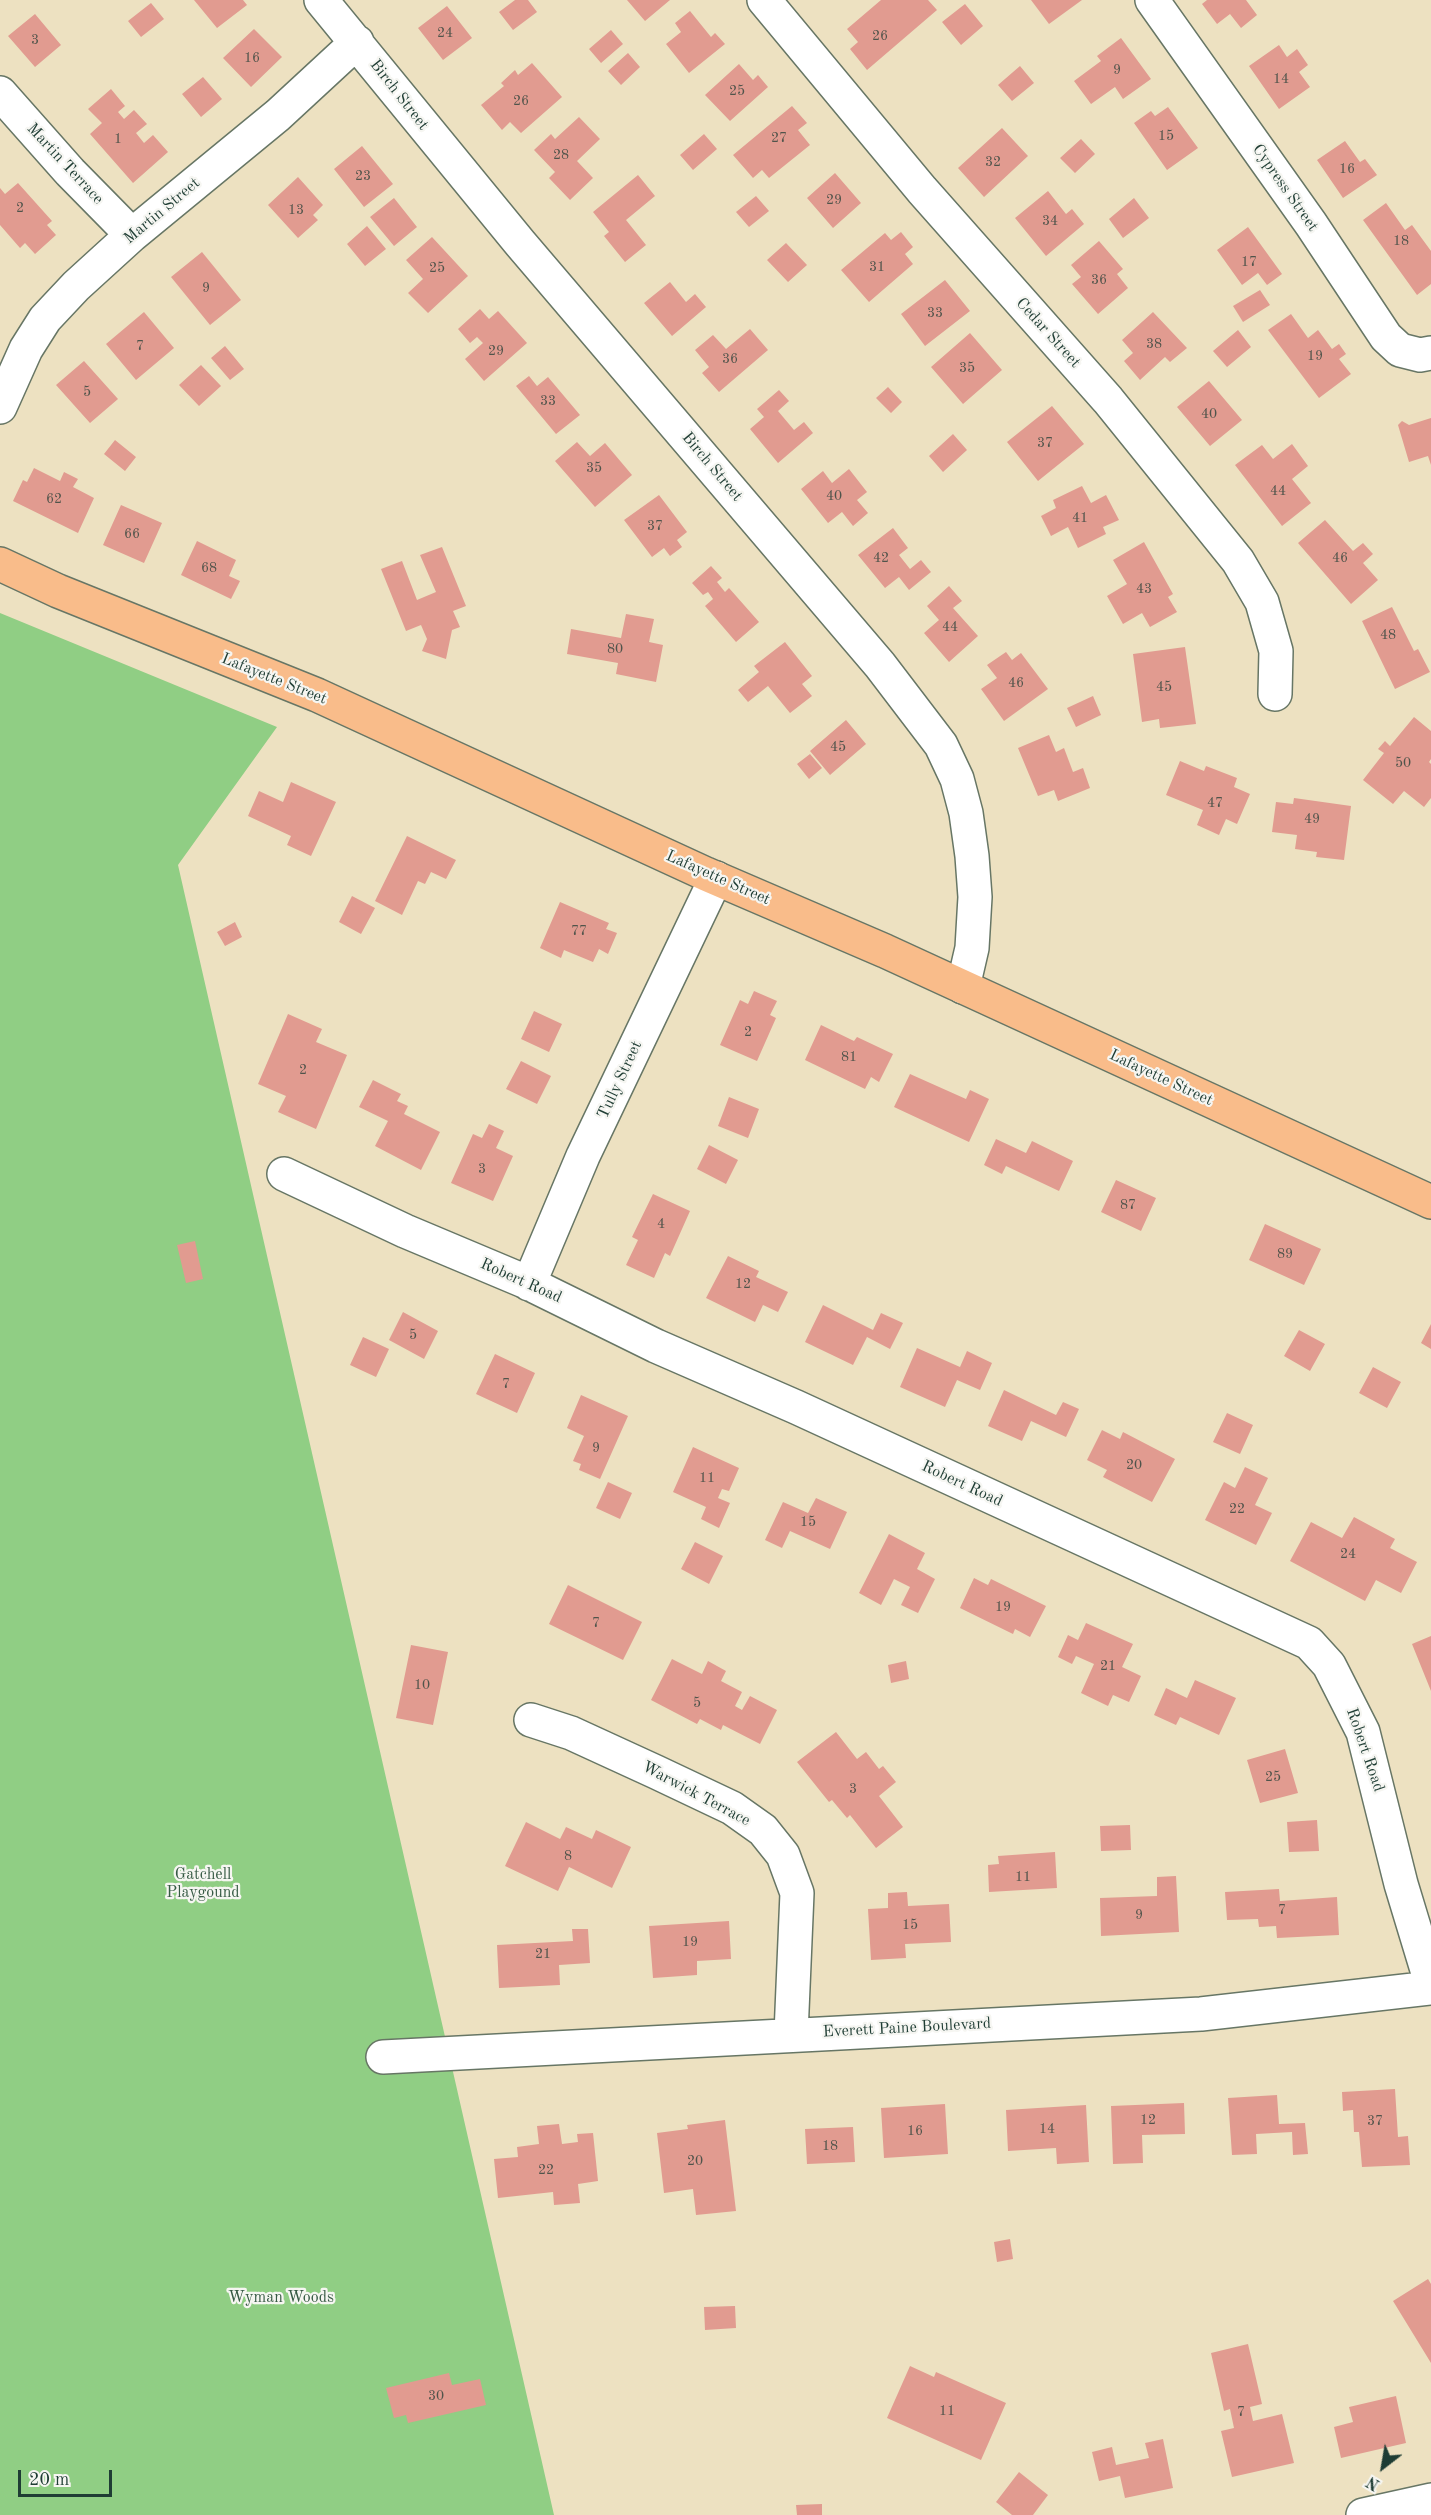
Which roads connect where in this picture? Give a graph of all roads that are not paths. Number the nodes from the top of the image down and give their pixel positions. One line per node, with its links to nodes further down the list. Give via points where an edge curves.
1 (321, 0): 4 (street, Birch Street)
2 (764, 0): 12 (street, Cedar Street, via 922,190 1108,400 1238,561 1262,602 1276,651)
3 (1152, 0): 7 (street, Cypress Street, via 1386,337 1400,350 1420,356)
4 (357, 42): 6 (street, Martin Street, via 278,115); 14 (street, Birch Street, via 520,243 880,665 941,746 960,790 972,856 975,908 972,948)
5 (0, 93): 6 (street, Martin Terrace)
6 (132, 235): 8 (street, Martin Street, via 45,319)
7 (1431, 353)
8 (0, 407)
9 (0, 564): 11 (main road, Lafayette Street)
10 (0, 571): 11 (main road)
11 (32, 579): 13 (main road, Lafayette Street, via 317,695)
12 (1275, 694)
13 (716, 879): 14 (main road, Lafayette Street); 17 (street, Tully Street, via 583,1156)
14 (963, 987): 16 (main road, Lafayette Street)
15 (284, 1174): 17 (street, Robert Road)
16 (1431, 1202)
17 (529, 1284): 19 (street, Robert Road, via 656,1346 1309,1643 1329,1665 1363,1732 1401,1884)
18 (531, 1720): 21 (street, Warwick Terrace, via 571,1733 732,1808 763,1830 783,1855 797,1893)
19 (1431, 1983)
20 (1431, 1988): 21 (street, Everett Paine Boulevard, via 1200,2014)
21 (791, 2034): 22 (street, Everett Paine Boulevard)
22 (382, 2057)
23 (1431, 2500): 24 (street)
24 (1363, 2515)

